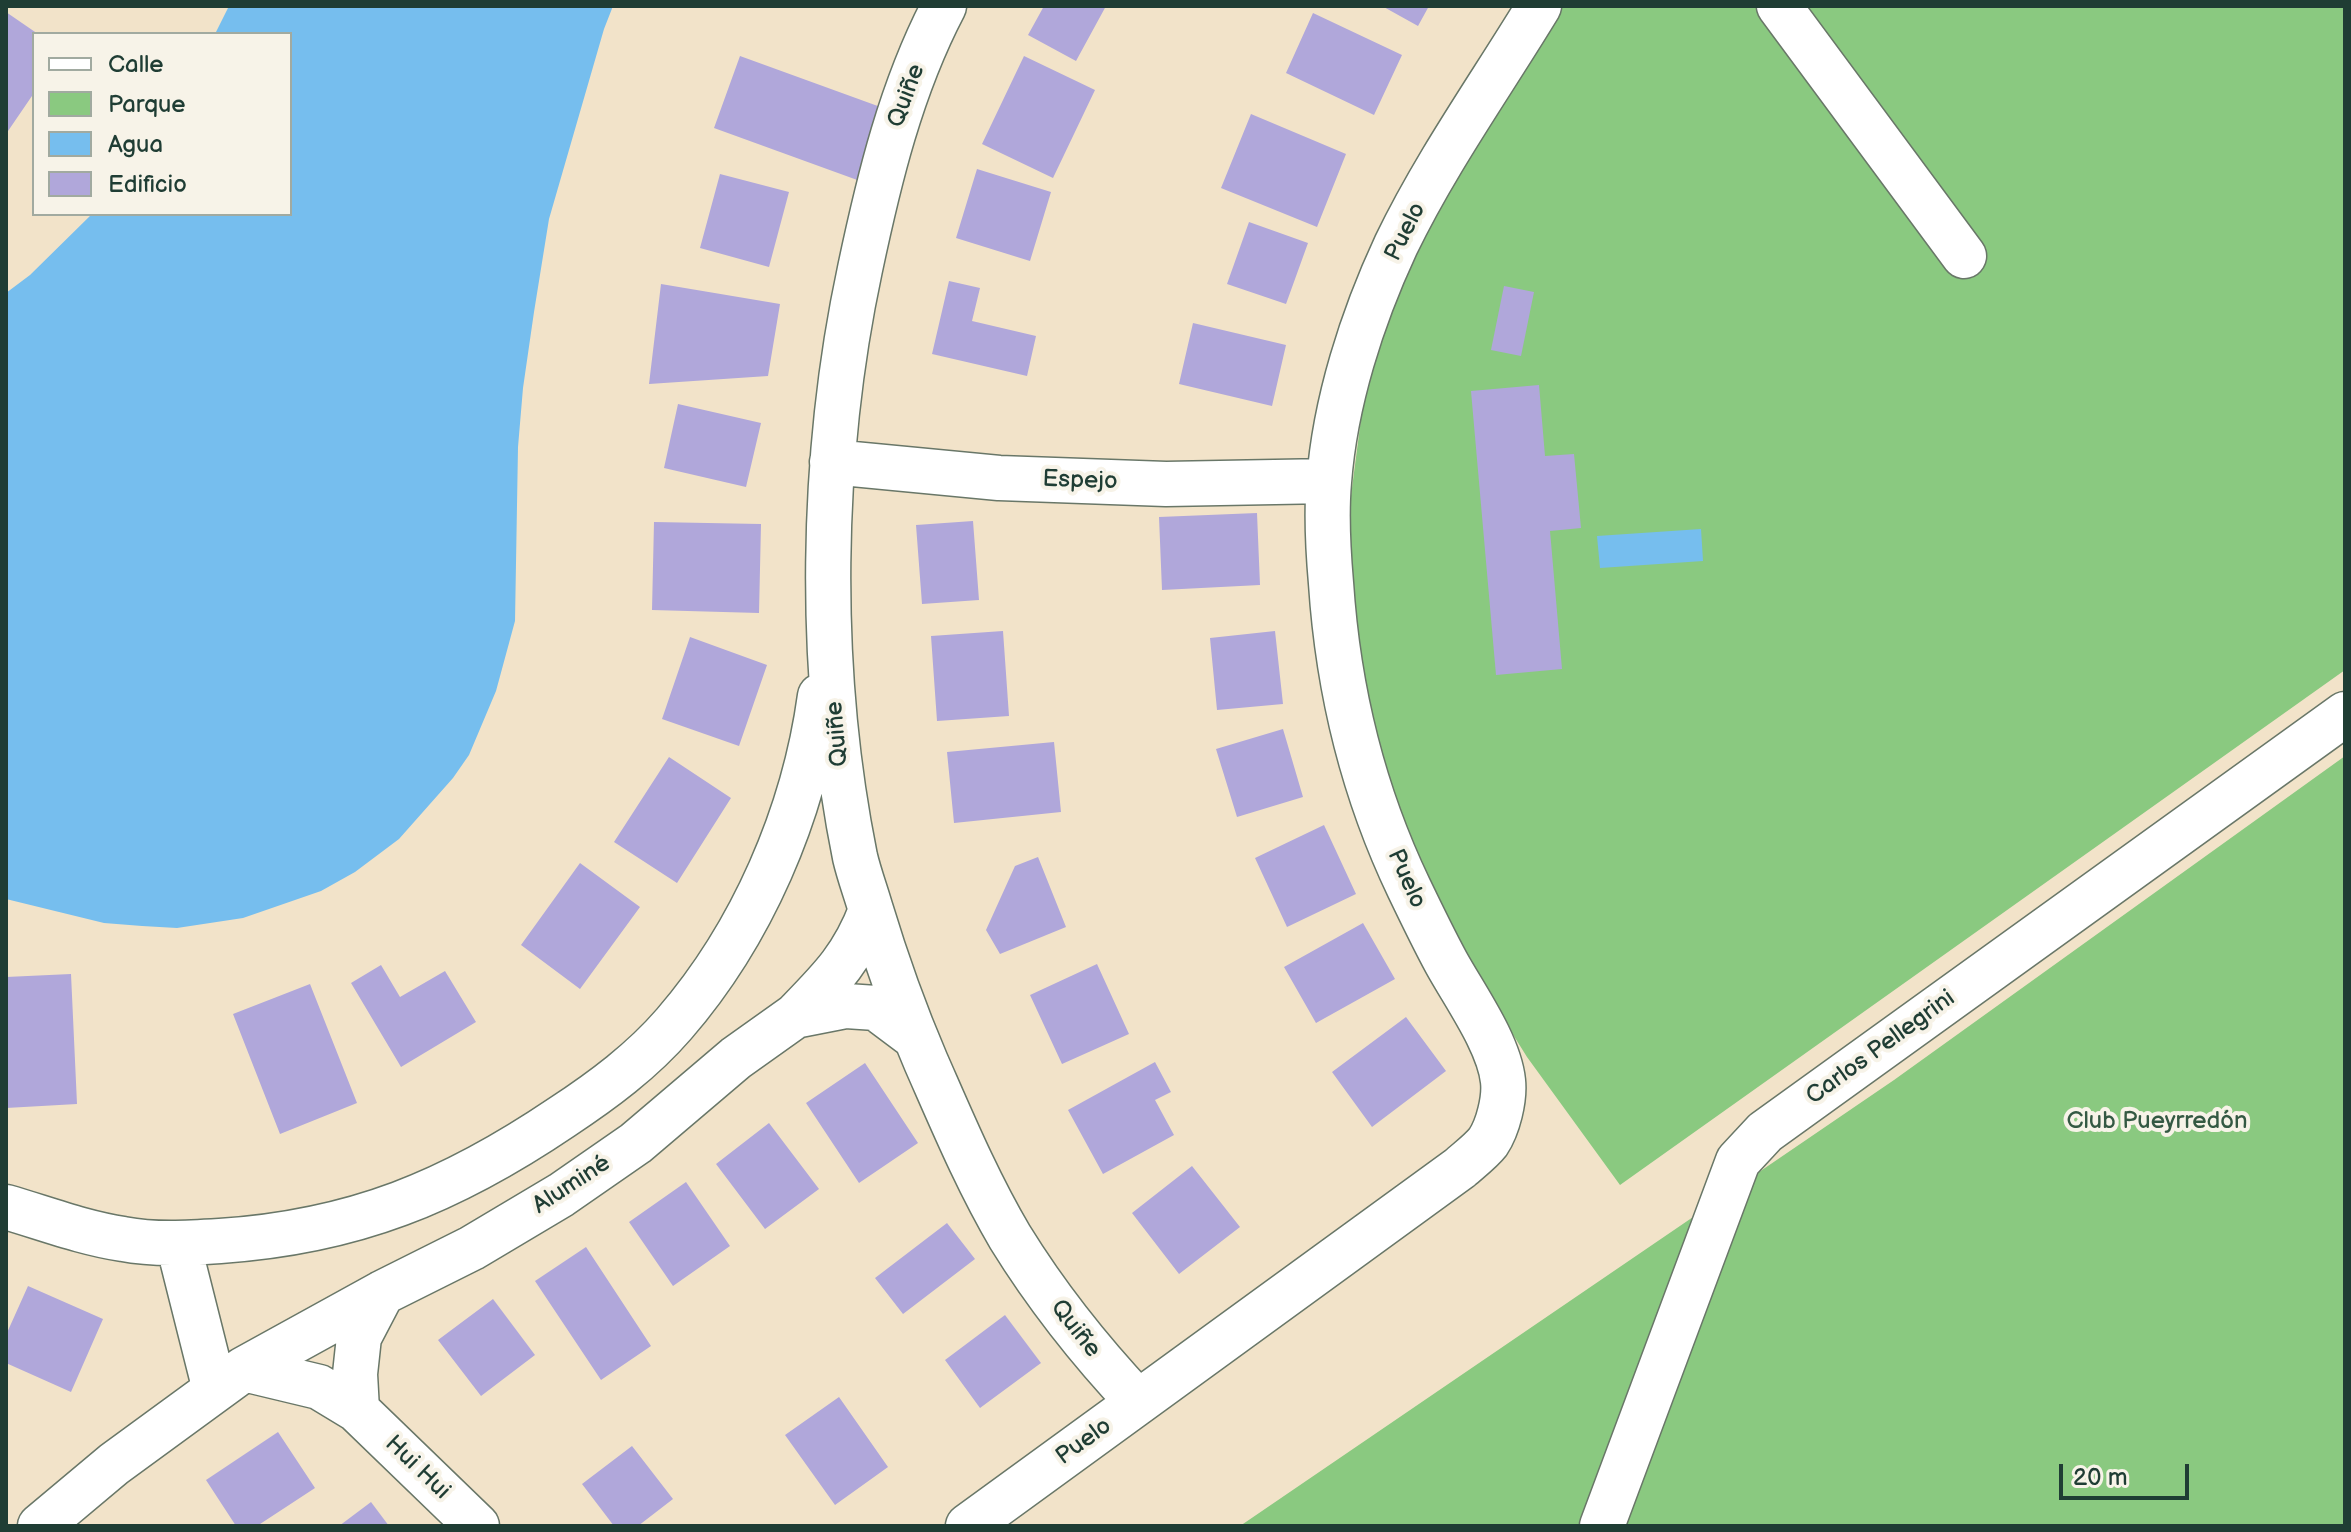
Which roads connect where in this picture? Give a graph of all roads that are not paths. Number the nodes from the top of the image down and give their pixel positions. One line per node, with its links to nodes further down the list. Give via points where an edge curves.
1 (944, 6): 5 (street, Quiñe, via 898,115 872,214 841,375)
2 (1539, 6): 6 (street, Puelo, via 1397,245 1352,364)
3 (1779, 6): 4 (street)
4 (1964, 256)
5 (832, 462): 6 (street, Espejo, via 999,478 1166,484); 7 (street, Quiñe)
6 (1329, 481): 18 (street, Puelo, via 1333,615 1348,713 1374,804 1408,886 1494,1052 1503,1081 1500,1111 1488,1142 1460,1168)
7 (830, 631): 9 (street, Quiñe, via 840,764); 10 (street, via 797,804)
8 (2345, 714): 23 (street, Carlos Pellegrini, via 1765,1132 1738,1161)
9 (856, 860): 10 (street, via 820,847 796,850); 11 (street, Quiñe)
10 (771, 868): 15 (street, via 732,943 672,1026 611,1084 521,1145 429,1194 361,1218 273,1237)
11 (871, 910): 12 (street, via 838,972); 13 (street, Quiñe)
12 (795, 1016): 13 (street, Aluminé, via 846,1006 876,1008); 16 (street, Aluminé, via 736,1058 636,1143 561,1195)
13 (916, 1038): 18 (street, Quiñe, via 964,1150 1009,1235 1053,1302)
14 (6, 1207): 15 (street, via 124,1240)
15 (178, 1243): 17 (street)
16 (382, 1293): 17 (street, Aluminé); 19 (street, via 359,1337)
17 (230, 1379): 19 (street, Hui Hui, via 319,1387); 20 (street, Aluminé)
18 (1138, 1402): 22 (street, Puelo)
19 (357, 1410): 21 (street, Hui Hui)
20 (40, 1526)
21 (477, 1526)
22 (968, 1526)
23 (1602, 1526)

